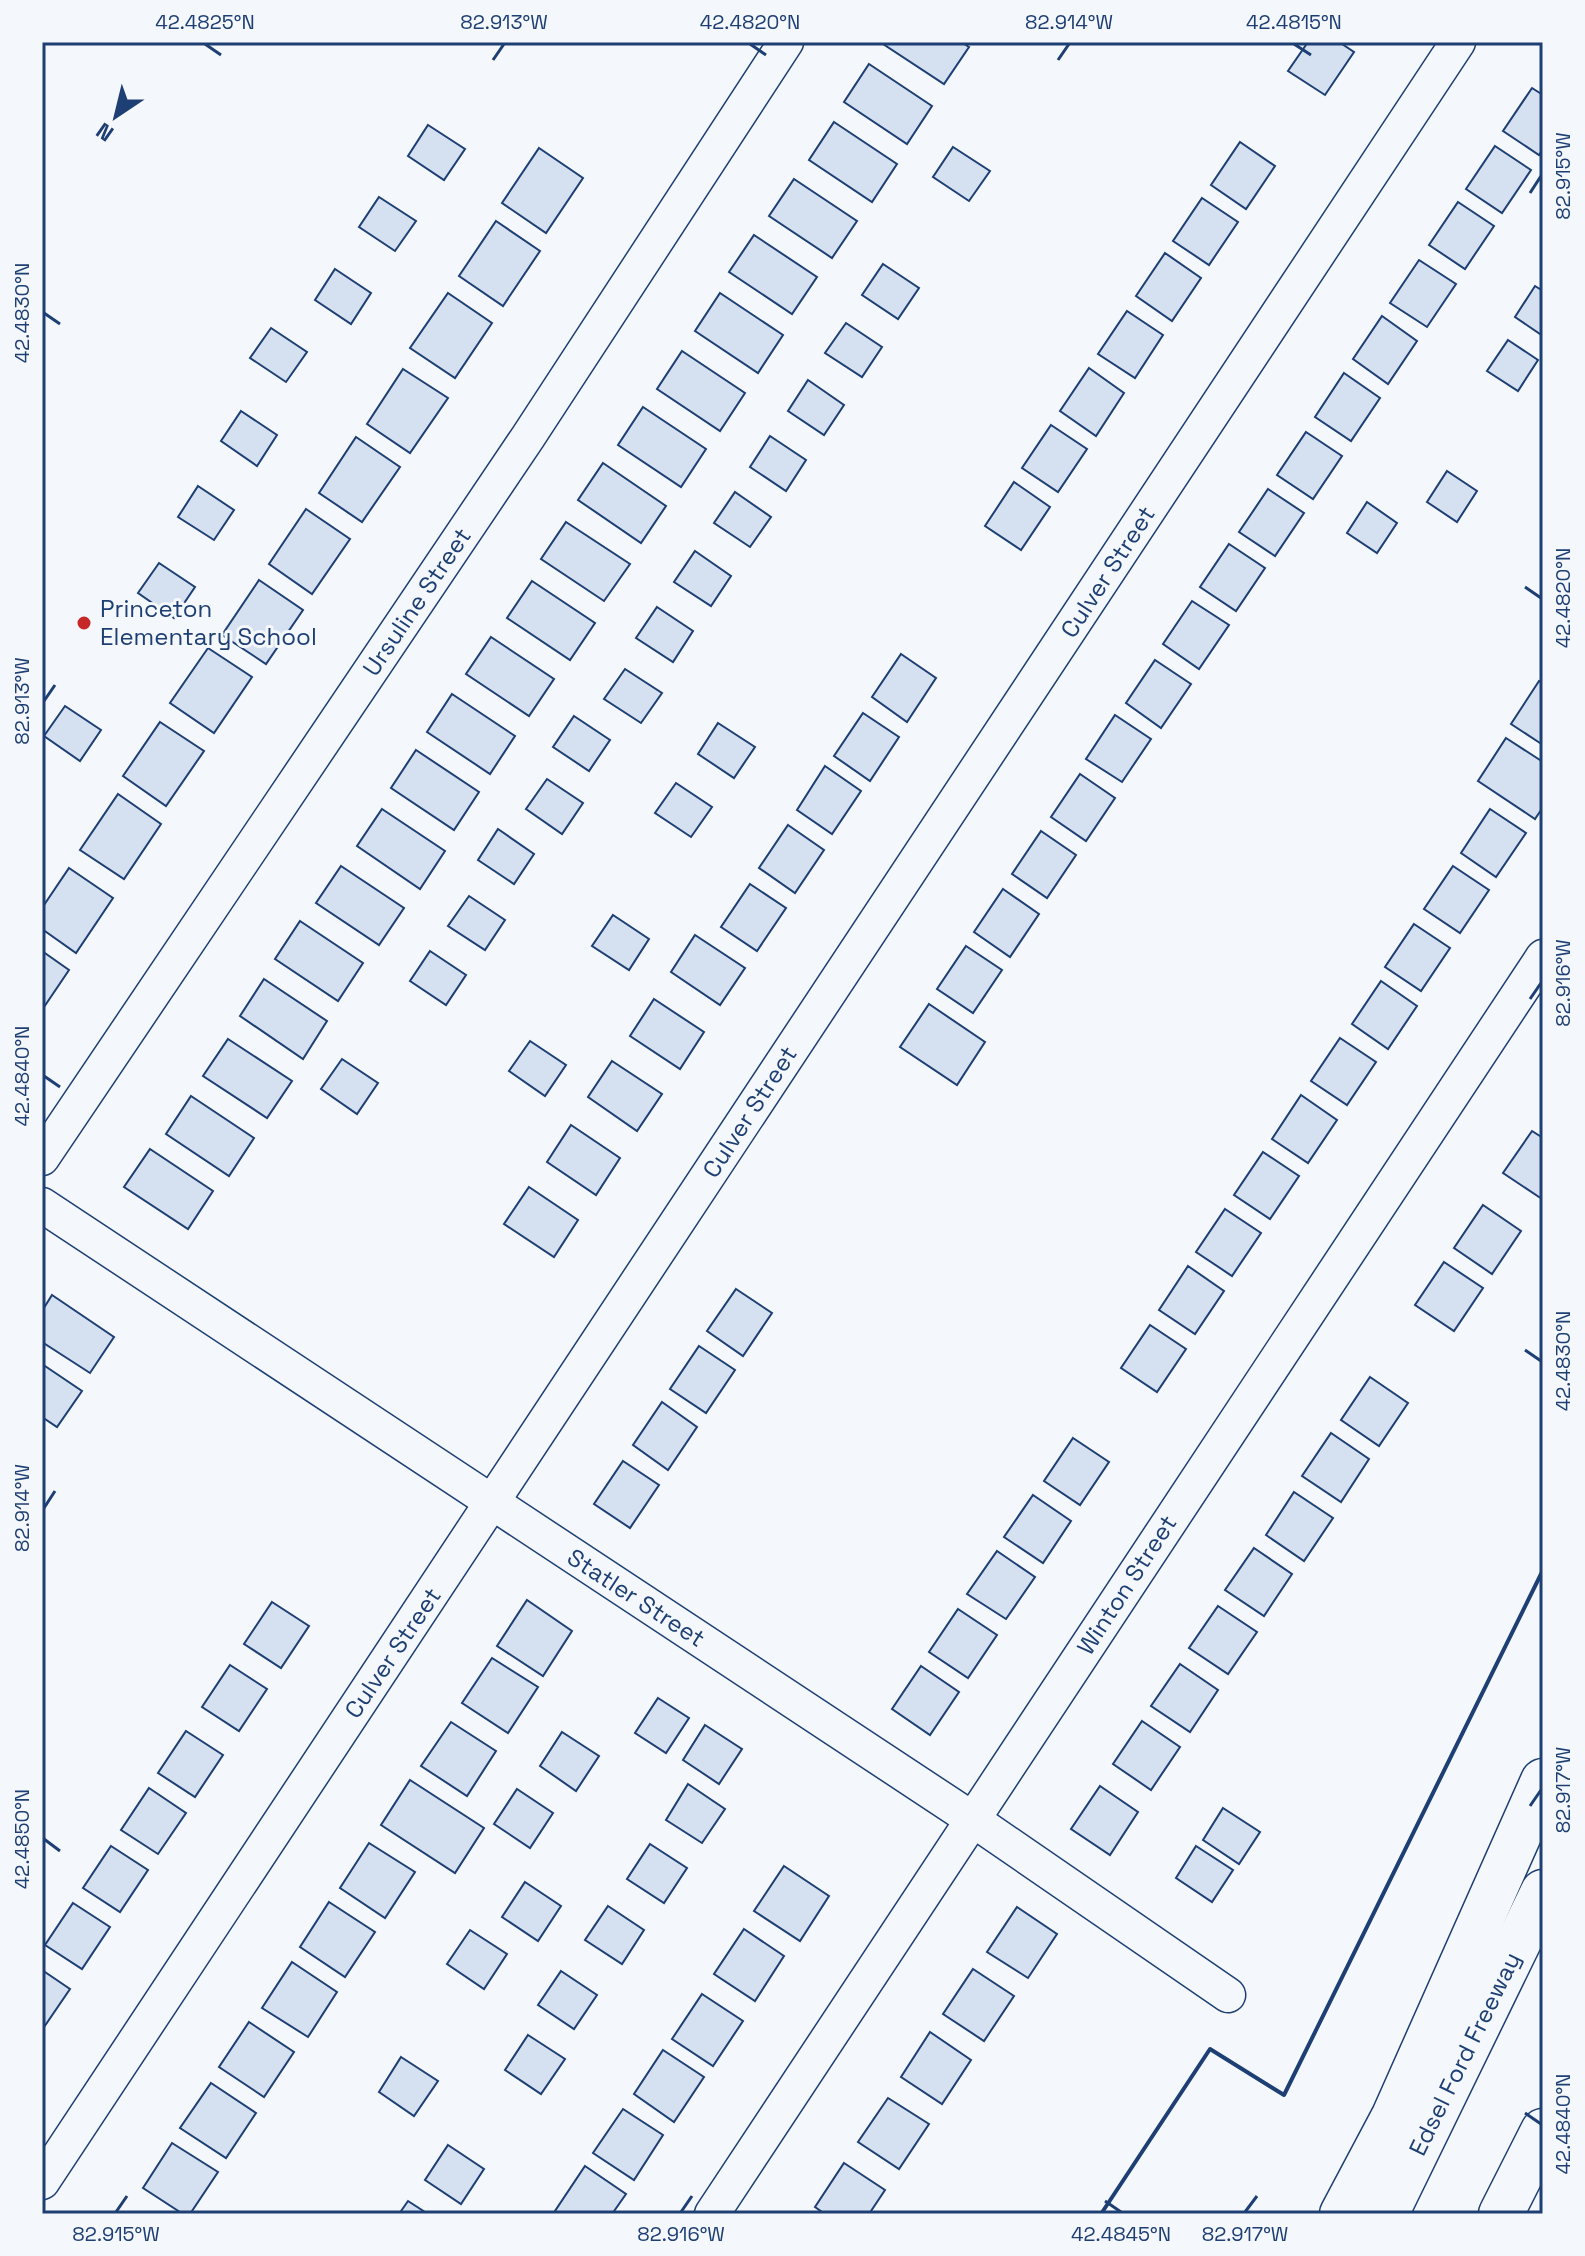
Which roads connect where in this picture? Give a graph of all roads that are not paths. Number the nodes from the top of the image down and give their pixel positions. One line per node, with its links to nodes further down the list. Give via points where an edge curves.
1 (786, 42): 4 (street, Ursuline Street, via 528,437)
2 (1458, 42): 6 (street, Culver Street)
3 (1543, 957): 8 (street, Winton Street)
4 (42, 1158)
5 (42, 1205): 6 (street, Statler Street)
6 (492, 1503): 8 (street, Statler Street); 12 (street, Culver Street)
7 (1543, 1781): 14 (highway, via 1394,2116)
8 (972, 1819): 10 (street, Statler Street); 13 (street, Winton Street)
9 (1543, 1892): 15 (highway, Edsel Ford Freeway)
10 (1228, 1995)
11 (1543, 2131): 16 (highway)
12 (42, 2182)
13 (712, 2214)
14 (1342, 2214)
15 (1386, 2214)
16 (1501, 2214)

